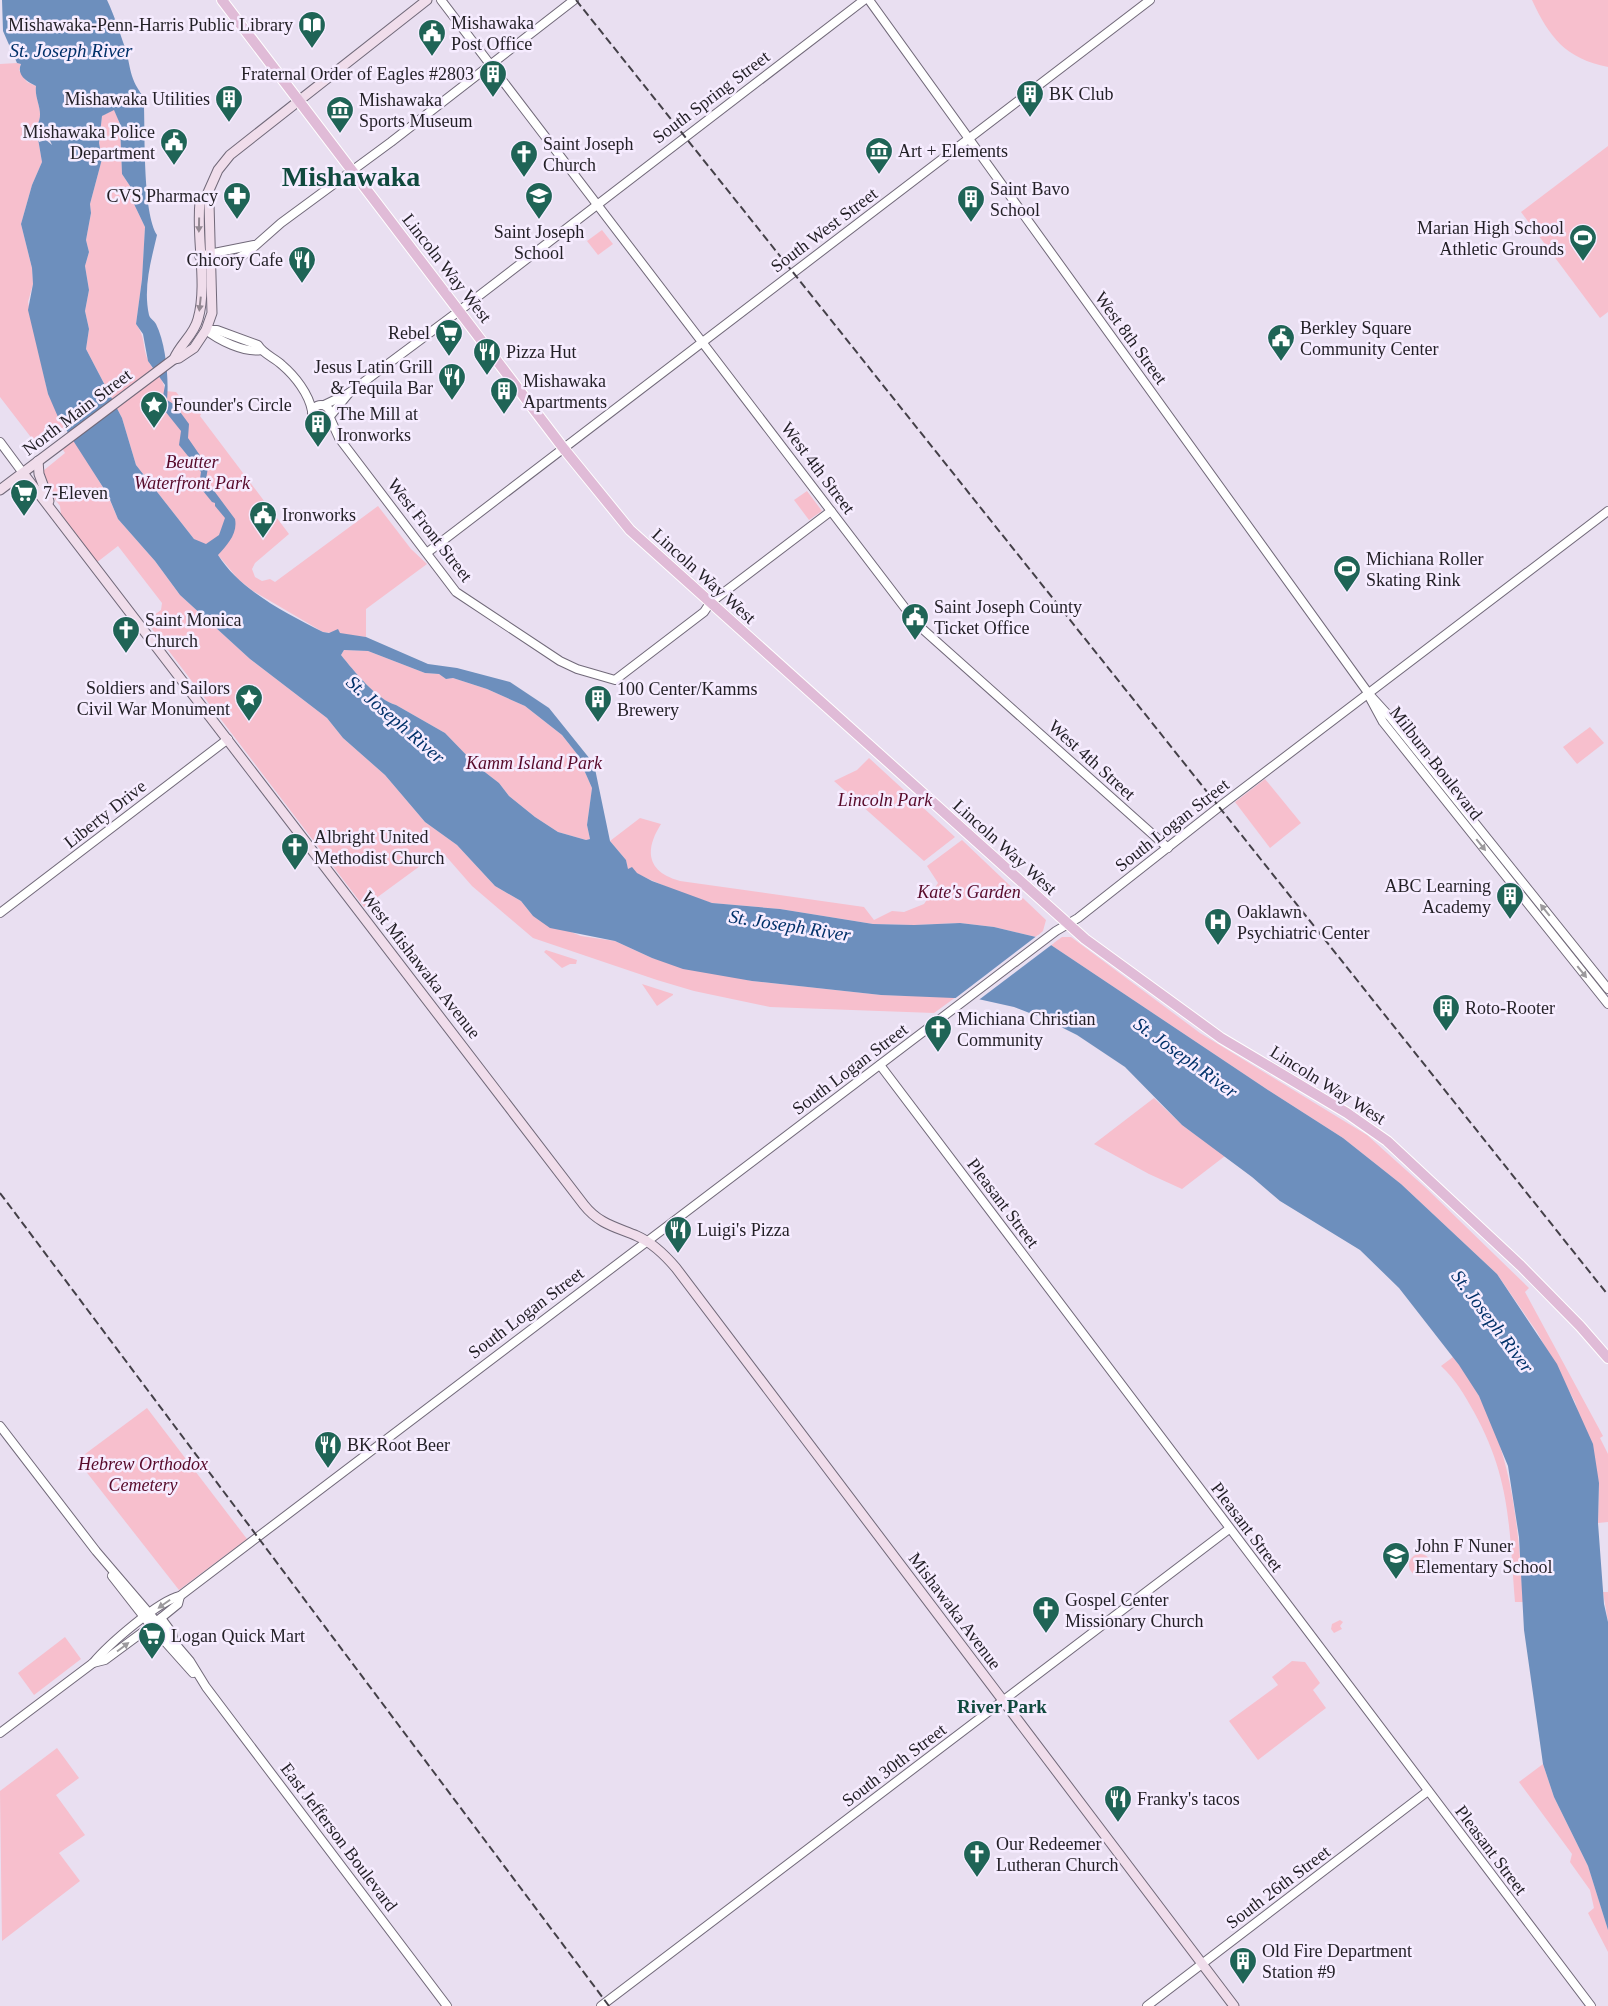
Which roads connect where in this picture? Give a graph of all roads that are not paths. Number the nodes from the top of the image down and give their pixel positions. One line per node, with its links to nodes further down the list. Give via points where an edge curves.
1 (222, 0): 9 (main road, Lincoln Way West)
2 (427, 0): 9 (main road, North Main Street)
3 (441, 0): 8 (street, West 4th Street)
4 (574, 0): 8 (street)
5 (864, 0): 13 (street, South Spring Street)
6 (869, 0): 10 (street, West 8th Street)
7 (1150, 0): 10 (street, South West Street)
8 (490, 65): 11 (street); 13 (street, West 4th Street)
9 (298, 100): 11 (main road, Lincoln Way West); 12 (main road, North Main Street, via 230,155 218,170)
10 (968, 139): 21 (street, South West Street); 40 (street, West 8th Street)
11 (352, 170): 14 (street); 18 (main road, Lincoln Way West)
12 (206, 197): 15 (main road, North Main Street, via 209,203); 16 (main road, North Main Street, one-way to 16, via 200,202 199,211)
13 (596, 204): 18 (street, South Spring Street); 21 (street, West 4th Street)
14 (254, 245): 15 (street); 17 (street, via 234,260)
15 (210, 254): 16 (street); 17 (main road, North Main Street)
16 (200, 260): 17 (street); 19 (main road, North Main Street, one-way to 19, via 201,300)
17 (210, 264): 20 (main road, North Main Street, via 213,301)
18 (459, 311): 24 (street, South Spring Street); 31 (main road, Lincoln Way West)
19 (196, 326): 20 (street); 22 (main road, North Main Street)
20 (206, 330): 22 (main road, North Main Street, via 194,348); 23 (street, via 216,330 258,344 261,350 283,365)
21 (702, 343): 31 (street, South West Street); 36 (street, West 4th Street)
22 (172, 360): 32 (main road, North Main Street)
23 (304, 390): 25 (street); 26 (street)
24 (349, 393): 25 (street); 27 (street)
25 (323, 404): 26 (street); 27 (street, via 329,408)
26 (312, 411): 28 (street, via 314,420)
27 (330, 416): 28 (street); 29 (street, West Front Street)
28 (321, 423): 29 (street, West Front Street)
29 (340, 438): 38 (street, West Front Street)
30 (0, 442): 33 (street)
31 (564, 449): 38 (street, South West Street); 39 (main road, Lincoln Way West, via 630,530)
32 (38, 461): 33 (main road, North Main Street); 35 (main road, via 39,474)
33 (23, 473): 34 (main road, North Main Street); 35 (main road, West Mishawaka Avenue)
34 (0, 490)
35 (53, 510): 41 (main road, West Mishawaka Avenue)
36 (831, 511): 39 (street); 42 (street, West 4th Street, via 918,625)
37 (1608, 511): 40 (street, South Logan Street)
38 (428, 552): 39 (street, West Front Street, via 456,592 560,661 615,680 704,612)
39 (710, 603): 44 (main road, Lincoln Way West)
40 (1369, 694): 42 (street, South Logan Street); 45 (street, Milburn Boulevard, one-way to 40); 46 (street, Milburn Boulevard, one-way to 46, via 1383,722)
41 (228, 738): 43 (street, Liberty Drive); 48 (main road, West Mishawaka Avenue, via 589,1212 603,1223)
42 (1168, 848): 44 (street, South Logan Street)
43 (0, 913)
44 (1067, 924): 47 (street, South Logan Street); 49 (main road, Lincoln Way West, via 1207,1029 1347,1113 1387,1141 1521,1266)
45 (1608, 989)
46 (1608, 1004)
47 (880, 1065): 48 (street, South Logan Street); 51 (street, Pleasant Street)
48 (646, 1241): 52 (street, South Logan Street); 57 (main road, Mishawaka Avenue, via 676,1268)
49 (1608, 1358)
50 (0, 1426): 53 (street, East Jefferson Boulevard, via 104,1565)
51 (1228, 1529): 57 (street, South 30th Street); 59 (street, Pleasant Street)
52 (180, 1596): 53 (street, South Logan Street, one-way to 53); 54 (street, South Logan Street, via 178,1604)
53 (147, 1616): 54 (street, East Jefferson Boulevard); 55 (street, South Logan Street)
54 (155, 1622): 55 (street, South Logan Street, one-way to 54, via 105,1660); 56 (street, East Jefferson Boulevard); 56 (street, East Jefferson Boulevard, via 190,1661)
55 (93, 1663): 58 (street)
56 (206, 1687): 61 (street, East Jefferson Boulevard)
57 (1003, 1700): 60 (main road, Mishawaka Avenue); 62 (street, South 30th Street)
58 (0, 1733)
59 (1428, 1791): 60 (street, South 26th Street); 65 (street, Pleasant Street)
60 (1202, 1964): 63 (street, South 26th Street); 64 (main road, Mishawaka Avenue)
61 (447, 2006)
62 (601, 2006)
63 (1147, 2006)
64 (1234, 2006)
65 (1591, 2006)

